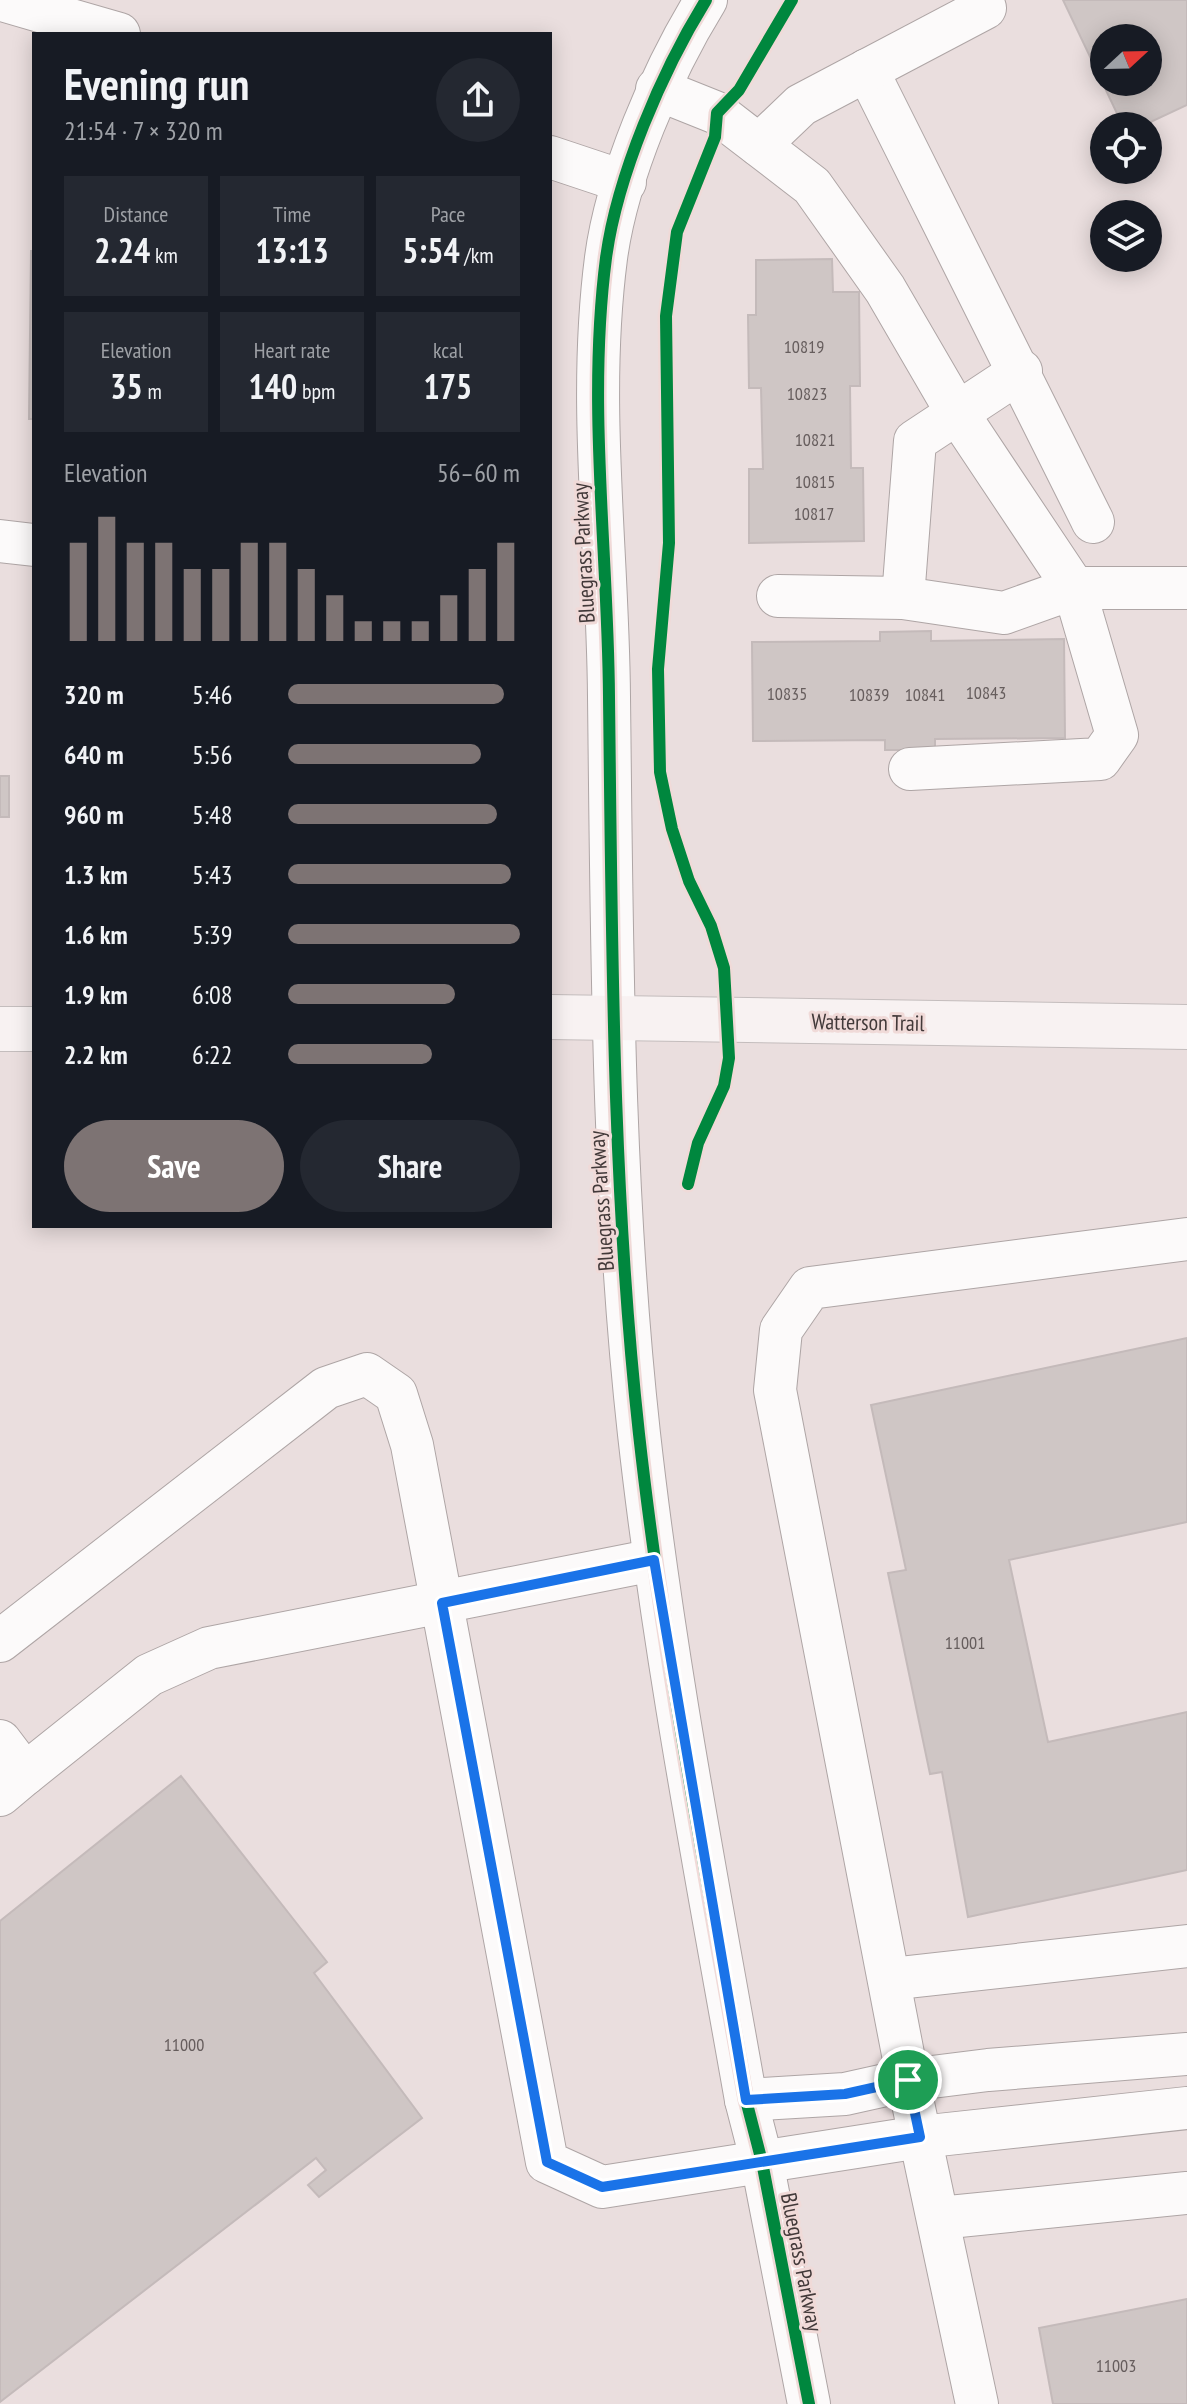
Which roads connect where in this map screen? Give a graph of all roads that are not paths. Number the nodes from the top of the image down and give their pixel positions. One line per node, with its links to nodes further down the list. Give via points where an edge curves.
1 (2, 0): 4 (street)
2 (706, 0): 6 (street, Bluegrass Parkway)
3 (982, 0): 5 (street, via 985,8)
4 (112, 32)
5 (867, 70): 7 (street, via 801,105); 10 (street)
6 (657, 89): 7 (street, via 717,113); 9 (street, Bluegrass Parkway)
7 (759, 145): 11 (street, via 812,186 885,289)
8 (552, 158): 9 (street)
9 (625, 182): 21 (street, Bluegrass Parkway, via 606,253 598,353)
10 (1021, 371): 11 (street); 12 (street)
11 (956, 411): 15 (street); 18 (street, via 915,441)
12 (1093, 522)
13 (0, 541): 14 (street)
14 (32, 545)
15 (1074, 588): 16 (street); 18 (street, via 1004,613); 19 (street, via 1117,735 1100,759)
16 (1187, 588)
17 (778, 596): 18 (street)
18 (903, 598)
19 (910, 769)
20 (552, 1017): 21 (main road, Watterson Trail)
21 (616, 1018): 22 (main road, Watterson Trail); 26 (street, Bluegrass Parkway, via 616,1143)
22 (1187, 1027)
23 (0, 1029): 24 (main road)
24 (32, 1029)
25 (1187, 1239): 32 (street, via 810,1288 781,1330 775,1390)
26 (654, 1560): 27 (street); 35 (street, Bluegrass Parkway)
27 (442, 1603): 28 (street, via 412,1445 396,1394 367,1374 326,1388); 30 (street, via 209,1648 149,1675); 38 (street, via 547,2162 602,2187)
28 (0, 1641)
29 (0, 1741): 30 (street)
30 (13, 1784)
31 (1187, 1946): 32 (street)
32 (890, 1979): 34 (street)
33 (1187, 2054): 34 (street)
34 (908, 2080): 35 (street, via 845,2094); 37 (street)
35 (746, 2100): 38 (street, Bluegrass Parkway)
36 (1187, 2108): 37 (street)
37 (920, 2137): 38 (street); 40 (street)
38 (762, 2162): 41 (street, Bluegrass Parkway)
39 (1187, 2193): 40 (street)
40 (939, 2218): 42 (street)
41 (809, 2404)
42 (977, 2404)

